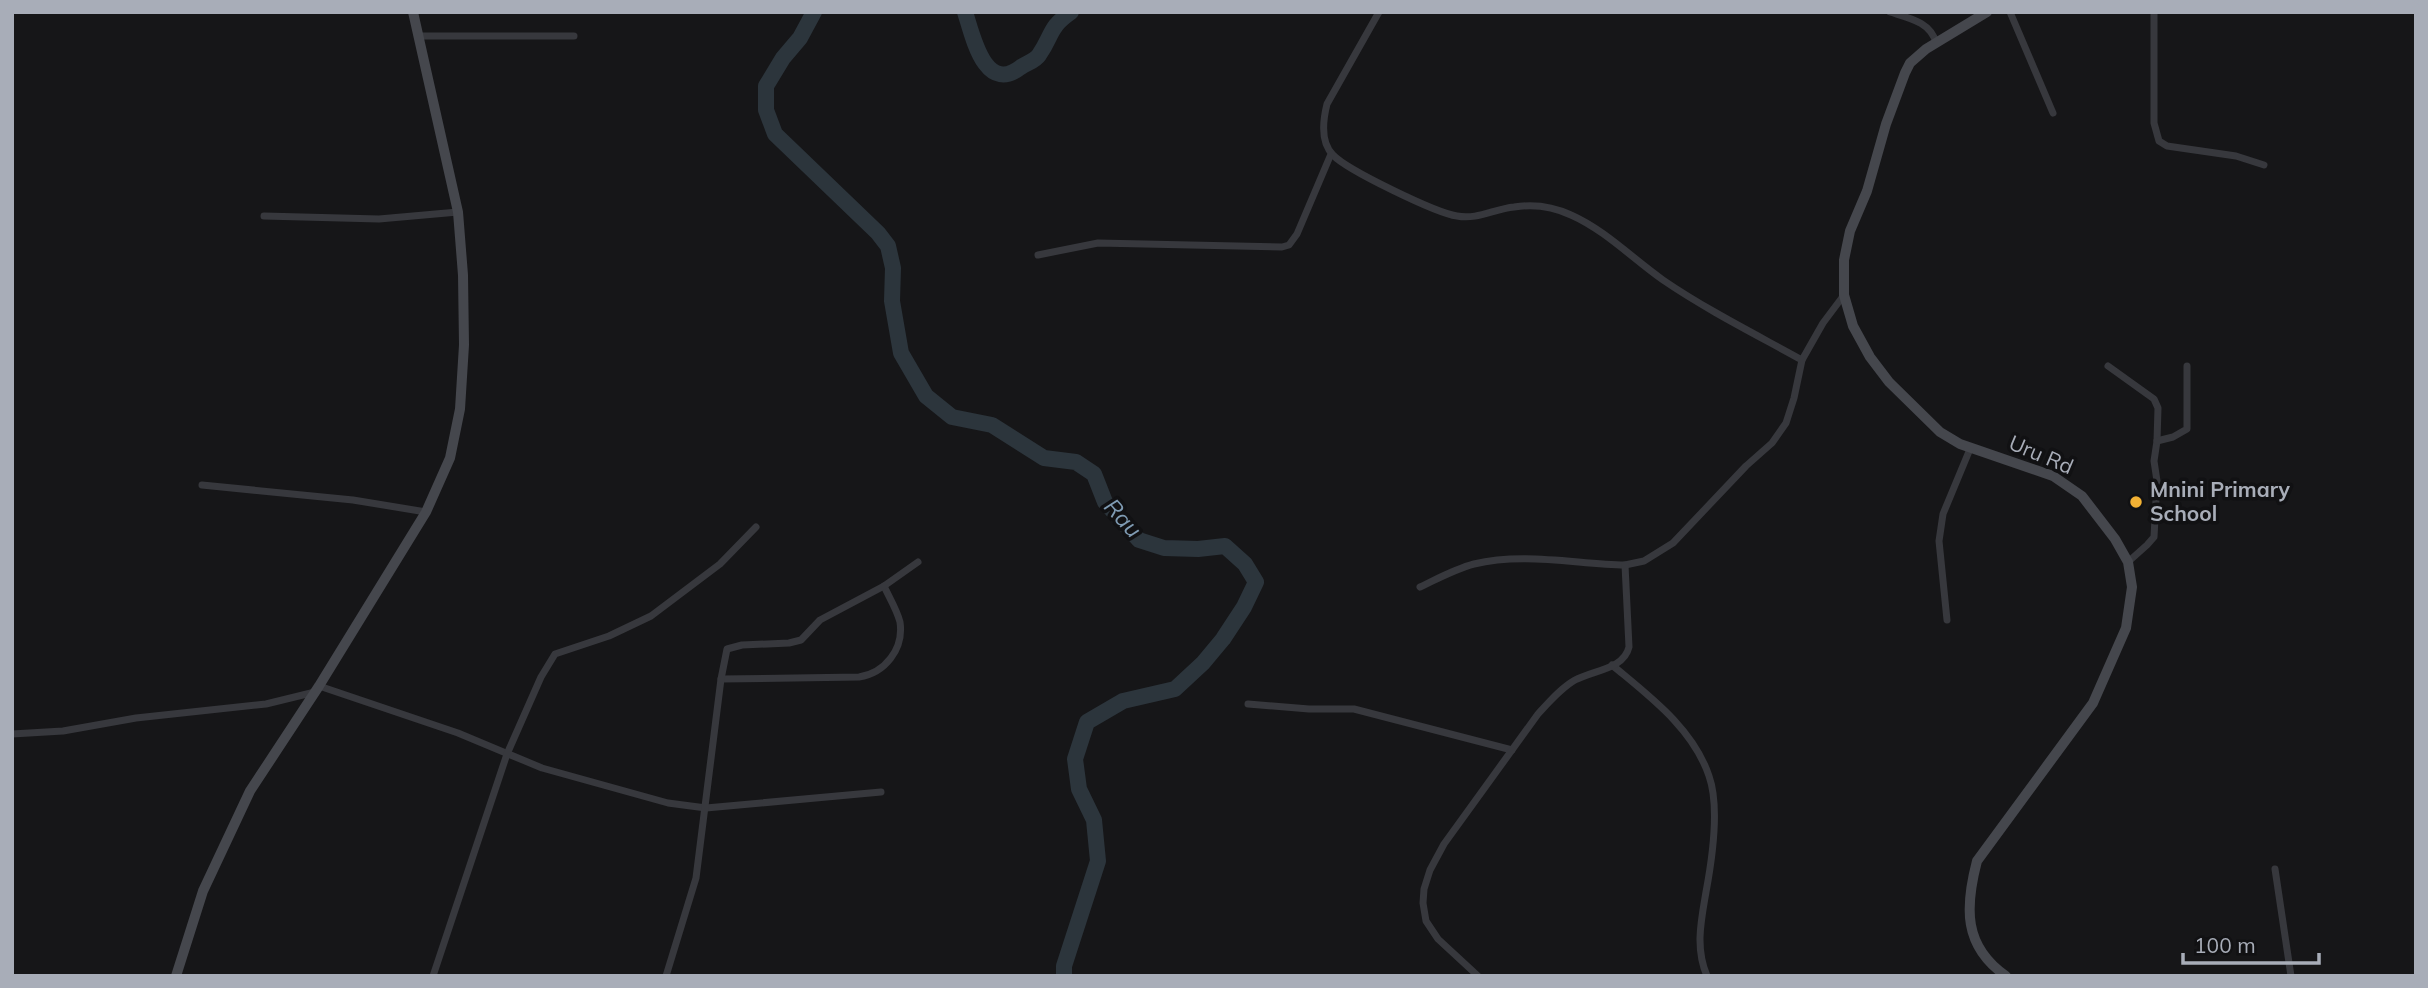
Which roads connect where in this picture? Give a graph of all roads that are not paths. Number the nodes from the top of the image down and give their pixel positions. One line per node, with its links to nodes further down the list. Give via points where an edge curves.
1 (413, 12): 7 (street)
2 (1379, 12): 11 (street, via 1327,104 1324,134)
3 (1890, 12): 9 (street, via 1924,25)
4 (1987, 12): 9 (street, Uru Rd)
5 (2010, 12): 10 (street)
6 (2154, 12): 12 (street, via 2154,123 2159,141)
7 (419, 36): 8 (street); 13 (street)
8 (574, 36)
9 (1936, 43): 16 (street, Uru Rd, via 1910,63 1895,98 1850,232)
10 (2053, 113)
11 (1331, 154): 15 (street, via 1289,245 1098,243); 17 (street, via 1425,205 1456,216 1533,206 1571,215 1665,281)
12 (2264, 165)
13 (458, 212): 14 (street, via 379,219); 23 (street, via 464,345 460,409 450,458)
14 (264, 216)
15 (1038, 255)
16 (1844, 295): 17 (street); 21 (street, Uru Rd, via 1853,326 1889,382 1940,432)
17 (1802, 360): 27 (street, via 1786,423 1772,443 1673,543 1644,561)
18 (2108, 366): 20 (street, via 2154,399)
19 (2187, 366): 20 (street, via 2187,429)
20 (2157, 441): 26 (street, via 2154,537)
21 (1970, 449): 26 (street, Uru Rd, via 2030,467 2068,485 2115,539); 30 (street, via 1943,514 1939,541)
22 (202, 485): 23 (street)
23 (426, 512): 33 (street)
24 (757, 527): 37 (street, via 720,564 651,616 555,654)
25 (918, 562): 28 (street)
26 (2127, 562): 46 (street, Uru Rd, via 2132,587 2126,628 2093,703 1977,861 1970,890 1972,933 1983,954)
27 (1625, 565): 29 (street, via 1500,560 1464,568); 31 (street, via 1629,647 1625,659)
28 (884, 586): 32 (street, via 820,620 801,640 730,648); 32 (street, via 900,622 899,636 894,655 871,675)
29 (1420, 587)
30 (1947, 620)
31 (1612, 665): 36 (street, via 1573,681 1554,696); 45 (street, via 1682,729 1710,778 1712,846 1700,928)
32 (721, 679): 39 (street)
33 (317, 689): 35 (street, via 266,704); 37 (street, via 458,733); 41 (street, via 250,791 202,891)
34 (1248, 704): 36 (street, via 1371,712)
35 (12, 734)
36 (1513, 750): 44 (street, via 1444,844 1424,889 1426,921 1438,939)
37 (507, 754): 39 (street, via 634,795); 42 (street)
38 (881, 792): 39 (street)
39 (706, 808): 43 (street, via 696,878)
40 (2275, 869): 47 (street)
41 (176, 976)
42 (433, 976)
43 (666, 976)
44 (1478, 976)
45 (1707, 976)
46 (2006, 976)
47 (2291, 976)

